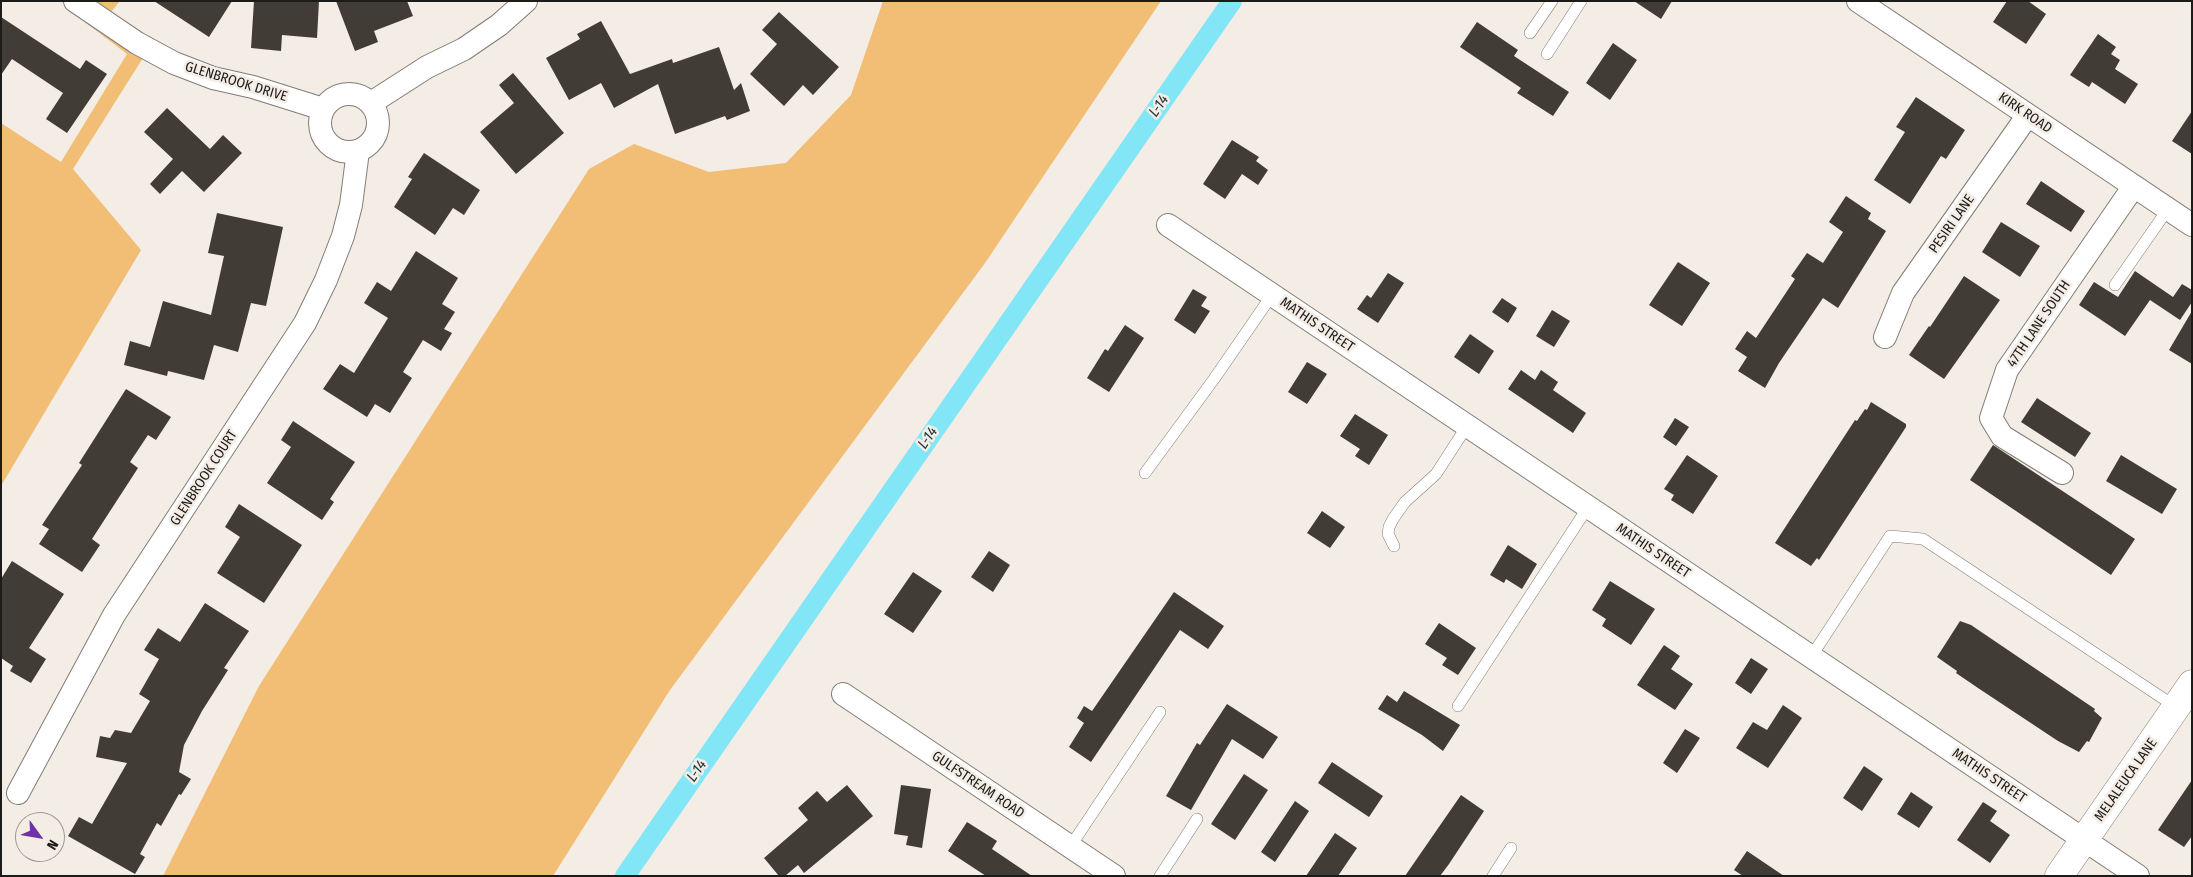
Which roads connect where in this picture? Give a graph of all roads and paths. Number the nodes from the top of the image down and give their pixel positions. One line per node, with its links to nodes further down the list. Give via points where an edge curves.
1 (75, 1): 9 (street, GLENBROOK DRIVE, via 137,43 174,63 213,78)
2 (526, 1): 8 (street, via 464,49 427,67)
3 (1552, 1): 6 (lane)
4 (1581, 1): 7 (lane)
5 (1858, 1): 10 (street, KIRK ROAD)
6 (1530, 33)
7 (1547, 54)
8 (371, 104): 9 (street, via 358,96 343,94); 11 (street, via 376,112 377,132 366,147)
9 (323, 109): 11 (street, via 319,122 324,140 339,151)
10 (2028, 115): 12 (street, KIRK ROAD); 18 (street, PESIRI LANE, via 1903,293)
11 (358, 151): 30 (street, GLENBROOK COURT, via 343,236 305,323 114,615)
12 (2134, 186): 13 (street, KIRK ROAD); 21 (street, 47TH LANE SOUTH, via 2007,370 1991,418 2002,436)
13 (2168, 209): 14 (street, KIRK ROAD); 16 (lane)
14 (2192, 225)
15 (1168, 226): 17 (street, MATHIS STREET)
16 (2115, 285)
17 (1272, 295): 19 (street, MATHIS STREET); 20 (lane)
18 (1885, 338)
19 (1467, 426): 22 (street, MATHIS STREET); 23 (lane, via 1436,474 1406,502 1393,520 1388,534)
20 (1145, 473)
21 (2062, 473)
22 (1588, 507): 24 (street, MATHIS STREET); 27 (lane)
23 (1394, 546)
24 (1811, 657): 28 (lane, via 1890,536 1923,539); 32 (street, MATHIS STREET)
25 (2192, 684): 28 (street, MELALEUCA LANE)
26 (842, 694): 33 (street, GULFSTREAM ROAD)
27 (1458, 706)
28 (2176, 707): 32 (street, MELALEUCA LANE)
29 (1160, 712): 33 (lane)
30 (18, 793)
31 (1197, 819): 36 (lane)
32 (2084, 840): 38 (street, MELALEUCA LANE); 39 (street, MATHIS STREET)
33 (1070, 847): 35 (street, GULFSTREAM ROAD)
34 (1511, 848): 37 (lane)
35 (1114, 876)
36 (1160, 876)
37 (1493, 876)
38 (2059, 876)
39 (2138, 876)

